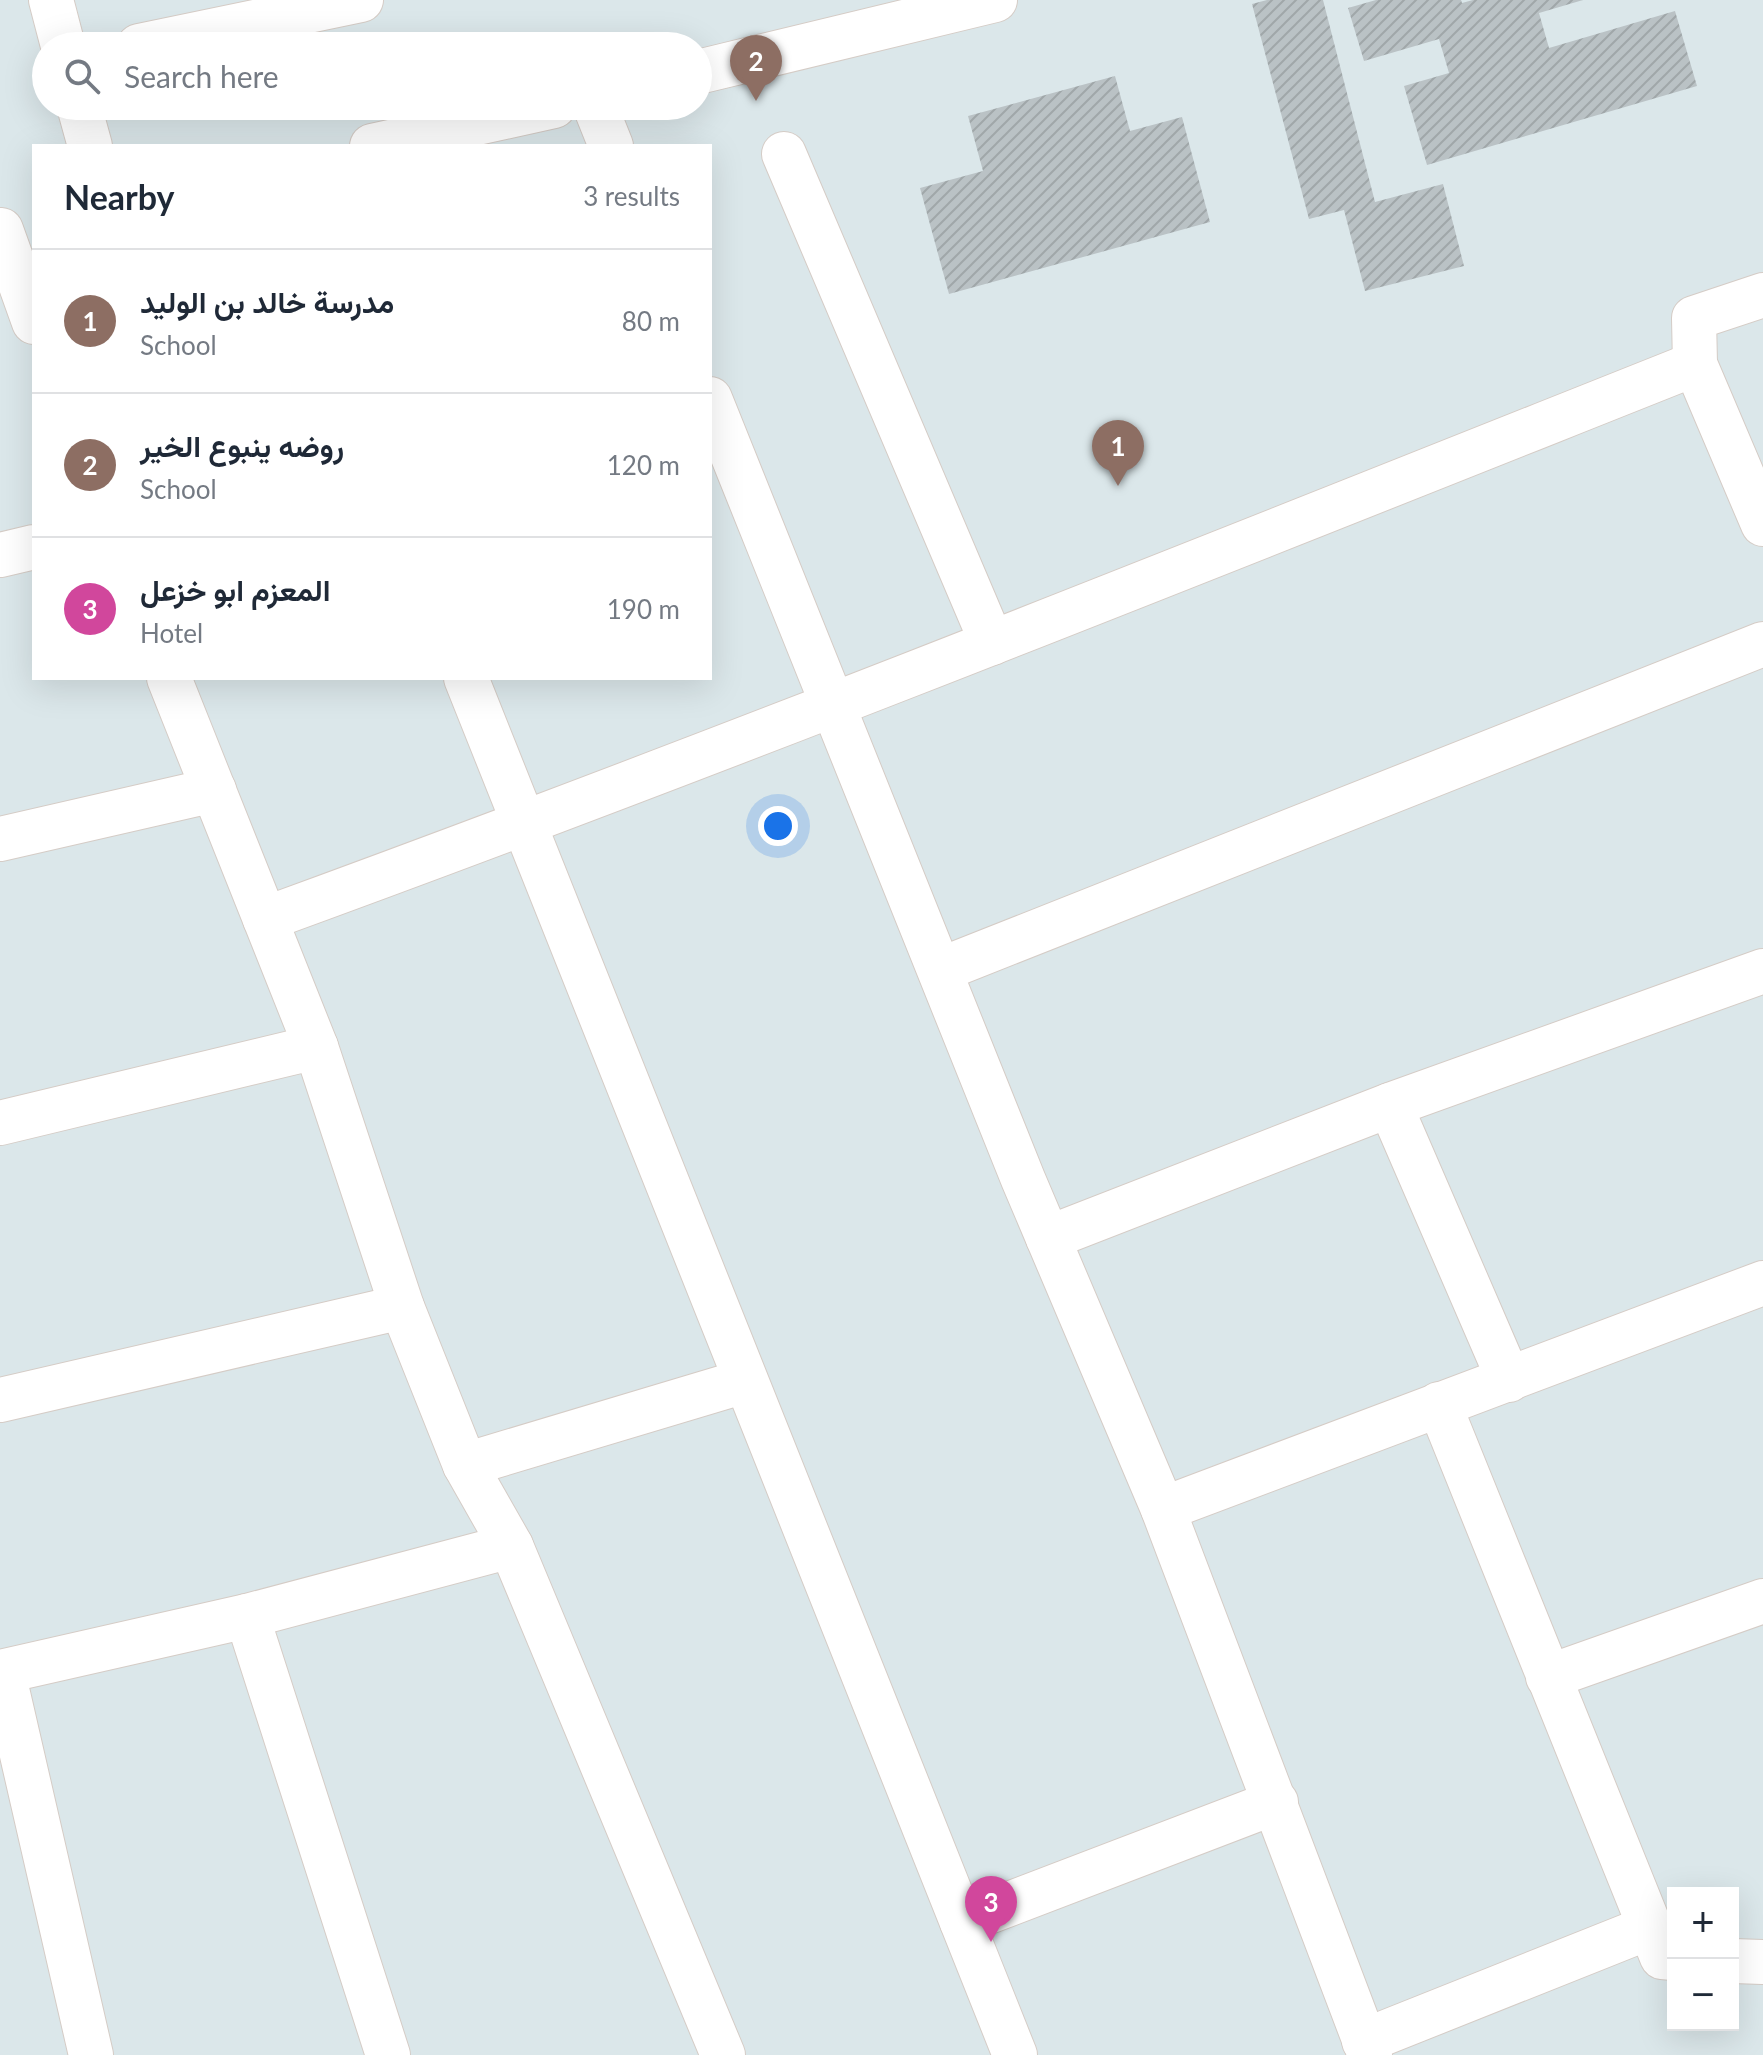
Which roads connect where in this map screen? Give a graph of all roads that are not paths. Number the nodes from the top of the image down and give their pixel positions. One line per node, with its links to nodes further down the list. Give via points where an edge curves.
1 (51, 0): 4 (street)
2 (361, 0): 5 (street)
3 (995, 0): 6 (street)
4 (59, 32)
5 (207, 32)
6 (712, 69)
7 (83, 120): 10 (street)
8 (490, 120): 11 (street)
9 (601, 120): 12 (street)
10 (89, 144)
11 (381, 144)
12 (610, 144)
13 (784, 154): 23 (street)
14 (32, 222): 15 (street)
15 (0, 230): 17 (street)
16 (1763, 295): 18 (street, via 1694,318)
17 (32, 317)
18 (1695, 364): 20 (street); 23 (street)
19 (712, 404): 27 (street)
20 (1763, 524)
21 (32, 547): 22 (street)
22 (0, 555)
23 (992, 643): 27 (street)
24 (1763, 644): 32 (street)
25 (170, 680): 28 (street)
26 (467, 680): 29 (street)
27 (831, 707): 29 (street); 32 (street)
28 (214, 790): 30 (street); 31 (street)
29 (522, 825): 31 (street); 41 (street)
30 (0, 839)
31 (265, 919): 34 (street)
32 (940, 970): 37 (street)
33 (1763, 971): 35 (street)
34 (316, 1047): 36 (street); 39 (street)
35 (1390, 1105): 37 (street); 40 (street)
36 (0, 1123)
37 (1048, 1238): 45 (street)
38 (1763, 1283): 40 (street)
39 (402, 1307): 42 (street); 44 (street)
40 (1509, 1380): 43 (street)
41 (745, 1381): 44 (street); 52 (street)
42 (0, 1400)
43 (1439, 1404): 45 (street); 50 (street)
44 (465, 1465): 46 (street)
45 (1163, 1509): 51 (street)
46 (511, 1546): 48 (street); 59 (street)
47 (1763, 1601): 50 (street)
48 (247, 1616): 49 (street); 58 (street)
49 (2, 1672): 57 (street)
50 (1548, 1677): 53 (street)
51 (1276, 1802): 52 (street); 56 (street)
52 (962, 1922): 60 (street)
53 (1661, 1942): 56 (street)
54 (1739, 1961): 55 (street)
55 (1763, 1962)
56 (1367, 2048)
57 (91, 2055)
58 (388, 2055)
59 (723, 2055)
60 (1015, 2055)

